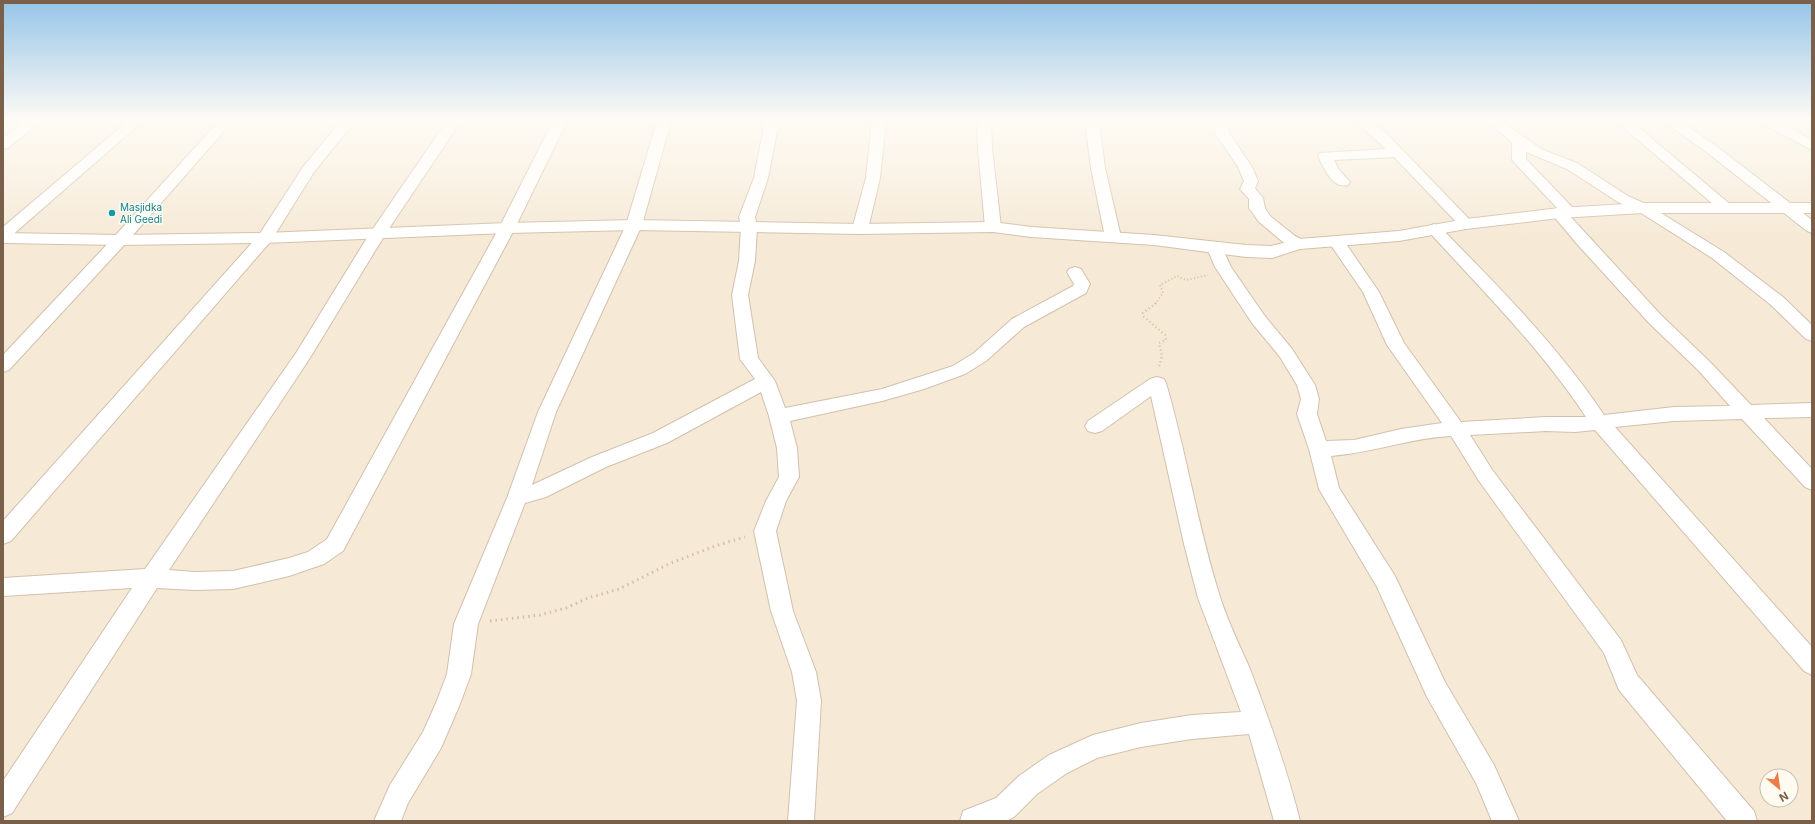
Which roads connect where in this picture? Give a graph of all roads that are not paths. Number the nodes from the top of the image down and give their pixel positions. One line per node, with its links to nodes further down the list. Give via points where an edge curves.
1 (92, 159): 33 (street)
2 (192, 159): 36 (street)
3 (317, 159): 35 (street)
4 (428, 159): 32 (street)
5 (541, 159): 28 (street)
6 (653, 159): 25 (street)
7 (765, 159): 26 (street, via 747,217)
8 (875, 159): 29 (street, via 873,178)
9 (987, 159): 27 (street)
10 (1097, 159): 34 (street)
11 (1240, 159): 38 (street, via 1251,181 1247,189 1256,198 1259,214 1271,226)
12 (1328, 159): 18 (street, via 1333,172)
13 (1404, 159): 24 (street)
14 (1519, 159): 23 (street, via 1566,209)
15 (1555, 159): 19 (street, via 1572,166 1623,199)
16 (1669, 159): 20 (street)
17 (1725, 159): 21 (street)
18 (1343, 182)
19 (1643, 208): 20 (street); 23 (street); 41 (street, via 1718,255 1777,301)
20 (1726, 208): 21 (street)
21 (1784, 208): 22 (street); 30 (street)
22 (1812, 208)
23 (1559, 213): 24 (street); 45 (street)
24 (1466, 224): 31 (street)
25 (634, 225): 26 (street); 28 (street); 52 (street, via 547,412)
26 (749, 227): 29 (street); 43 (street, via 747,261 740,294 749,359)
27 (993, 227): 29 (street); 34 (street)
28 (507, 228): 32 (street); 54 (street, via 335,545 316,558 233,580)
29 (860, 228)
30 (1812, 228)
31 (1434, 229): 37 (street, via 1399,236); 47 (street, via 1533,334 1575,386)
32 (378, 233): 35 (street); 54 (street, via 302,357)
33 (3, 237): 36 (street)
34 (1113, 237): 39 (street)
35 (265, 238): 36 (street); 53 (street)
36 (120, 240): 42 (street)
37 (1336, 241): 38 (street); 49 (street, via 1371,292 1396,345)
38 (1299, 244): 39 (street, via 1272,252)
39 (1215, 248): 50 (street, via 1223,267 1258,320 1286,353 1306,385 1310,399 1307,414)
40 (1075, 272): 46 (street, via 1082,284 1080,289 1018,323 980,357 959,370 882,395)
41 (1812, 335)
42 (3, 366)
43 (766, 381): 46 (street); 52 (street, via 660,438 599,462 539,492)
44 (1812, 410): 45 (street)
45 (1746, 412): 47 (street, via 1674,414); 51 (street)
46 (779, 416): 61 (street, via 787,448 789,478 776,501 765,531 782,611 804,672 809,701)
47 (1599, 422): 49 (street); 56 (street)
48 (1095, 426): 57 (street, via 1157,383 1170,425 1198,563)
49 (1457, 430): 50 (street, via 1418,432 1354,447); 65 (street, via 1486,476 1613,647 1628,682)
50 (1319, 449): 64 (street, via 1329,489 1387,583 1436,689 1485,774)
51 (1812, 482)
52 (517, 498): 60 (street, via 466,624 459,674 448,704 432,740)
53 (3, 535)
54 (151, 578): 55 (street); 58 (street)
55 (3, 587)
56 (1812, 664)
57 (1256, 722): 59 (street, via 1192,727 1141,735 1093,747 1058,764 1028,784); 63 (street)
58 (3, 804)
59 (1006, 815): 62 (street)
60 (387, 821)
61 (801, 821)
62 (973, 821)
63 (1287, 821)
64 (1506, 821)
65 (1744, 821)

